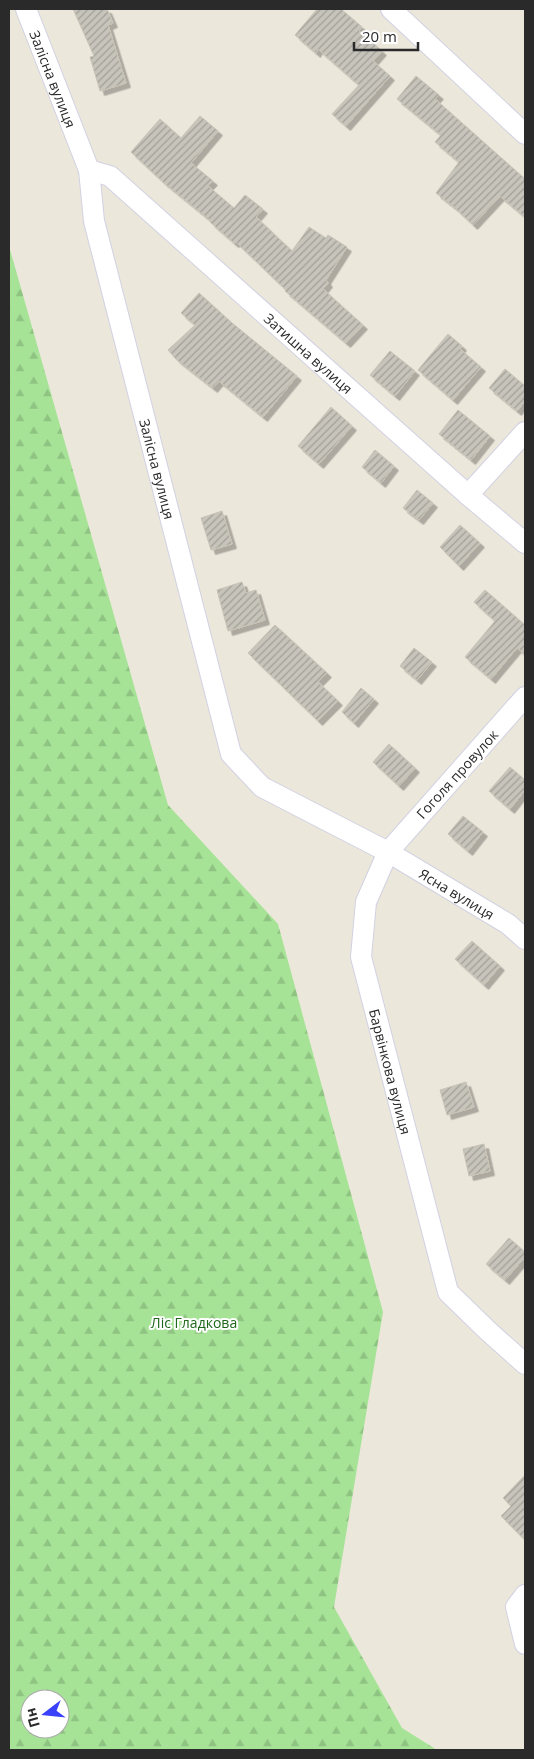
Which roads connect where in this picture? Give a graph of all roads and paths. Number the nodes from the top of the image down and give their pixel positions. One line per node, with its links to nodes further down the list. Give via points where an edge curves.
1 (26, 9): 4 (street, Залісна вулиця)
2 (392, 9): 3 (street)
3 (525, 134)
4 (89, 170): 6 (street, Затишна вулиця, via 110,176); 9 (street, Залісна вулиця, via 94,221 231,754 262,787)
5 (525, 432): 6 (street)
6 (468, 495): 7 (street, Затишна вулиця)
7 (525, 543)
8 (525, 697): 9 (street, Гоголя провулок)
9 (388, 852): 10 (street, Ясна вулиця, via 508,924); 11 (street, Барвінкова вулиця, via 366,902 361,957 448,1292)
10 (525, 939)
11 (525, 1364)
12 (525, 1595): 13 (street, via 516,1607)
13 (525, 1644)

